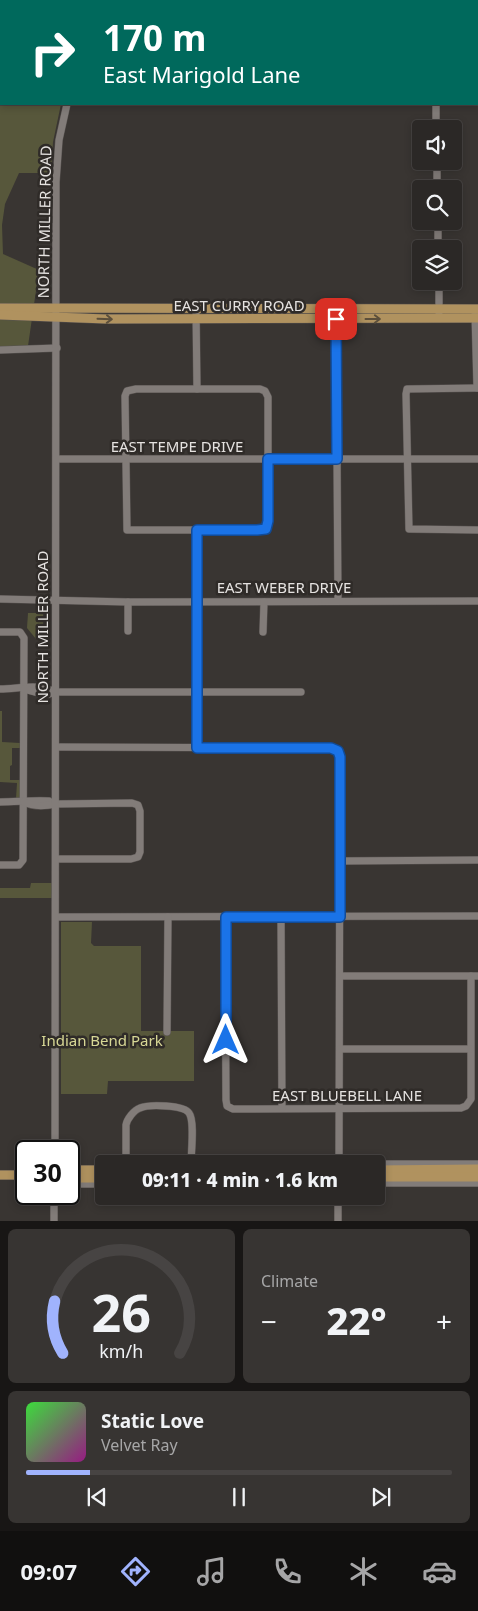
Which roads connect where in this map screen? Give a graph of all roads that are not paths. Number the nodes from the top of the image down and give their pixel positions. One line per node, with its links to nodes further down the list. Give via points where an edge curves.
1 (67, 105): 10 (street, NORTH MILLER ROAD, via 57,155)
2 (436, 105): 3 (street)
3 (436, 120)
4 (439, 290): 6 (street)
5 (0, 308): 10 (main road, EAST CURRY ROAD)
6 (439, 308): 8 (main road, EAST CURRY ROAD); 9 (main road, EAST CURRY ROAD); 12 (street)
7 (196, 309): 8 (main road, EAST CURRY ROAD); 10 (main road, EAST CURRY ROAD); 14 (street)
8 (336, 309): 15 (street)
9 (477, 309): 13 (street)
10 (56, 312): 11 (main road, EAST CURRY ROAD); 14 (main road, EAST CURRY ROAD, one-way to 14, via 106,319); 16 (street, NORTH MILLER ROAD)
11 (0, 315)
12 (440, 318): 13 (main road, EAST CURRY ROAD); 15 (main road, EAST CURRY ROAD, one-way to 12)
13 (477, 318): 18 (street)
14 (196, 319): 15 (main road, EAST CURRY ROAD); 19 (street)
15 (336, 319): 21 (street)
16 (57, 348): 17 (street); 24 (street, NORTH MILLER ROAD)
17 (0, 350)
18 (477, 388): 22 (street, via 406,389)
19 (196, 389): 20 (street, via 265,390 268,397); 25 (street, via 127,390)
20 (268, 459): 21 (street, EAST TEMPE DRIVE); 25 (street, EAST TEMPE DRIVE); 26 (street, via 266,529)
21 (337, 459): 22 (street, EAST TEMPE DRIVE); 30 (street)
22 (406, 459): 23 (street, EAST TEMPE DRIVE); 27 (street, via 409,529)
23 (478, 459)
24 (57, 460): 25 (street, EAST TEMPE DRIVE); 29 (street, NORTH MILLER ROAD)
25 (126, 460): 26 (street, via 127,530)
26 (197, 530): 33 (street)
27 (478, 530)
28 (0, 599): 29 (street, EAST WEBER DRIVE)
29 (56, 601): 32 (street, EAST WEBER DRIVE); 40 (street, NORTH MILLER ROAD)
30 (338, 601): 31 (street, EAST WEBER DRIVE); 34 (street, EAST WEBER DRIVE)
31 (478, 601)
32 (128, 602): 33 (street, EAST WEBER DRIVE); 35 (street)
33 (197, 602): 34 (street, EAST WEBER DRIVE); 41 (street)
34 (264, 602): 37 (street)
35 (128, 631)
36 (0, 632): 38 (street, via 20,632 23,635)
37 (263, 632)
38 (24, 688): 39 (street); 40 (street, via 30,692 38,689 46,695); 46 (street)
39 (0, 689)
40 (56, 692): 41 (street); 43 (street, NORTH MILLER ROAD)
41 (197, 692): 42 (street); 44 (street)
42 (301, 692)
43 (56, 747): 44 (street); 47 (street, NORTH MILLER ROAD)
44 (197, 748): 50 (street, via 331,748 338,751)
45 (0, 802): 46 (street)
46 (24, 802): 47 (street); 51 (street, via 22,863)
47 (56, 804): 48 (street, NORTH MILLER ROAD); 48 (street, via 132,804 138,805 140,811 138,857)
48 (56, 859): 53 (street, NORTH MILLER ROAD)
49 (478, 860): 50 (street)
50 (340, 861): 57 (street)
51 (0, 864)
52 (478, 916): 57 (street)
53 (56, 917): 54 (street); 65 (street, NORTH MILLER ROAD)
54 (168, 917): 55 (street); 60 (street)
55 (226, 917): 56 (street); 63 (street, EAST BLUEBELL LANE, via 227,1106 233,1109)
56 (282, 917): 57 (street); 63 (street)
57 (340, 917): 58 (street)
58 (340, 976): 59 (street); 61 (street)
59 (474, 976): 62 (street)
60 (167, 1032)
61 (340, 1049): 62 (street); 64 (street)
62 (470, 1049): 64 (street, EAST BLUEBELL LANE, via 471,1099 466,1106)
63 (282, 1108): 64 (street, EAST BLUEBELL LANE)
64 (340, 1108): 68 (street)
65 (55, 1140)
66 (126, 1155): 67 (street, via 126,1122 137,1110 143,1107 176,1107 187,1110 192,1119)
67 (191, 1155)
68 (339, 1155)
69 (385, 1164): 70 (street)
70 (478, 1164)
71 (478, 1169): 74 (main road)
72 (80, 1170): 73 (main road)
73 (95, 1170)
74 (385, 1170)
75 (0, 1175): 76 (main road)
76 (15, 1175)
77 (478, 1177): 80 (main road)
78 (80, 1178): 79 (main road)
79 (95, 1178)
80 (385, 1178)
81 (385, 1183): 82 (street)
82 (478, 1183)
83 (80, 1184): 84 (street)
84 (95, 1184)
85 (54, 1205): 87 (street)
86 (338, 1205): 88 (street)
87 (54, 1221)
88 (338, 1221)

